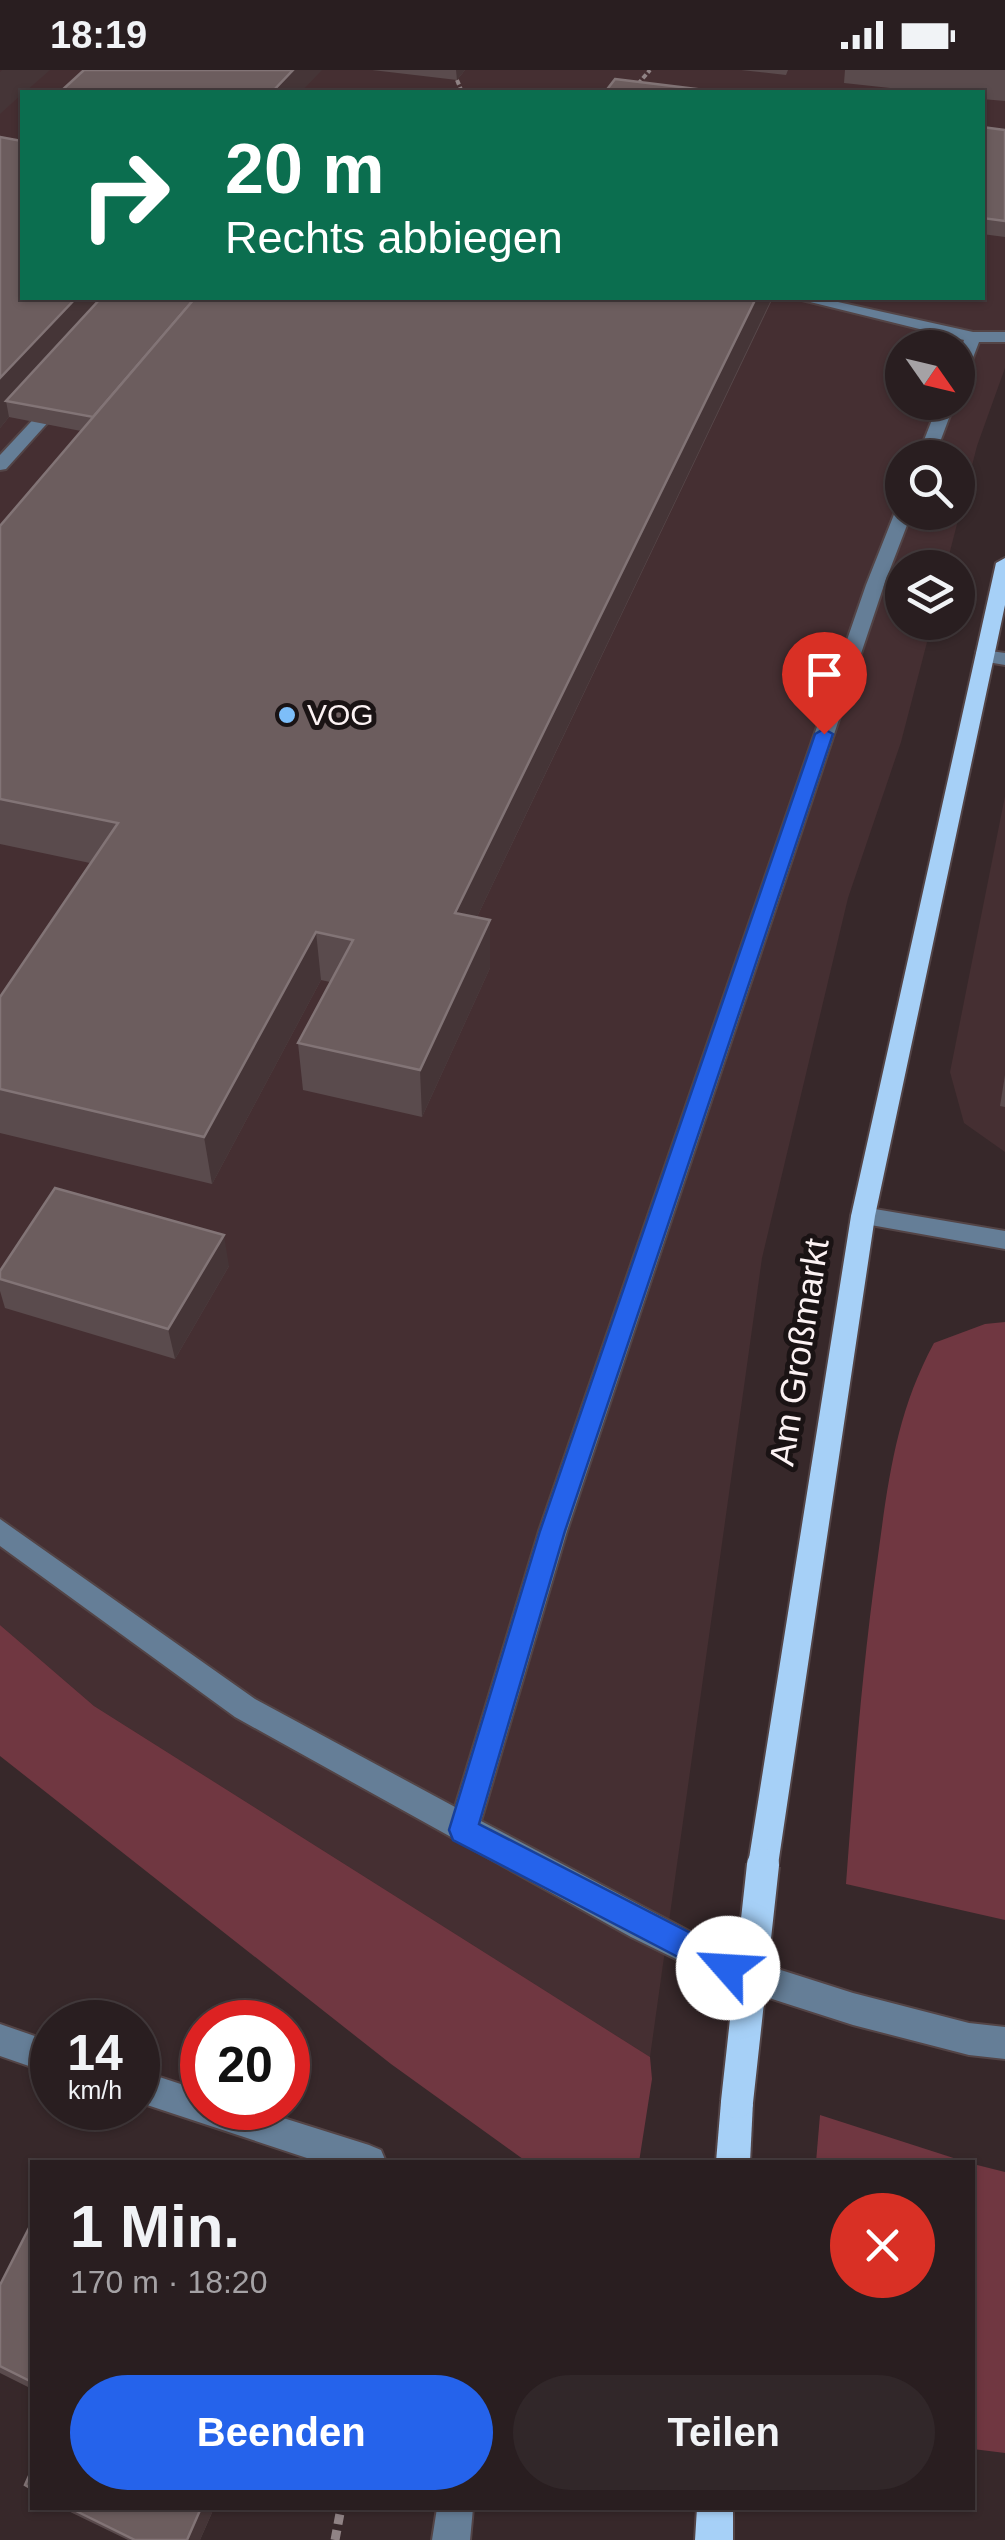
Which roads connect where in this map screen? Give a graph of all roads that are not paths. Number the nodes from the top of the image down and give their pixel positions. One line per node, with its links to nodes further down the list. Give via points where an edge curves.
1 (811, 300): 2 (street)
2 (942, 330)
3 (975, 337): 4 (street)
4 (1005, 337)
5 (77, 381): 6 (street)
6 (0, 464)
7 (897, 530): 13 (street, via 552,1531)
8 (1004, 575): 9 (main road, Am Großmarkt)
9 (994, 658): 10 (main road, Am Großmarkt)
10 (864, 1216): 11 (street); 19 (main road, Am Großmarkt, bridge, via 762,1865)
11 (1005, 1240)
12 (0, 1531): 13 (street, via 245,1708)
13 (463, 1830): 15 (street, via 728,1968 886,2018)
14 (0, 2040): 16 (street)
15 (1005, 2043)
16 (30, 2050)
17 (272, 2130): 18 (street)
18 (363, 2160)
19 (733, 2160)
20 (455, 2510): 22 (street)
21 (715, 2510): 23 (main road)
22 (450, 2540)
23 (714, 2540)

